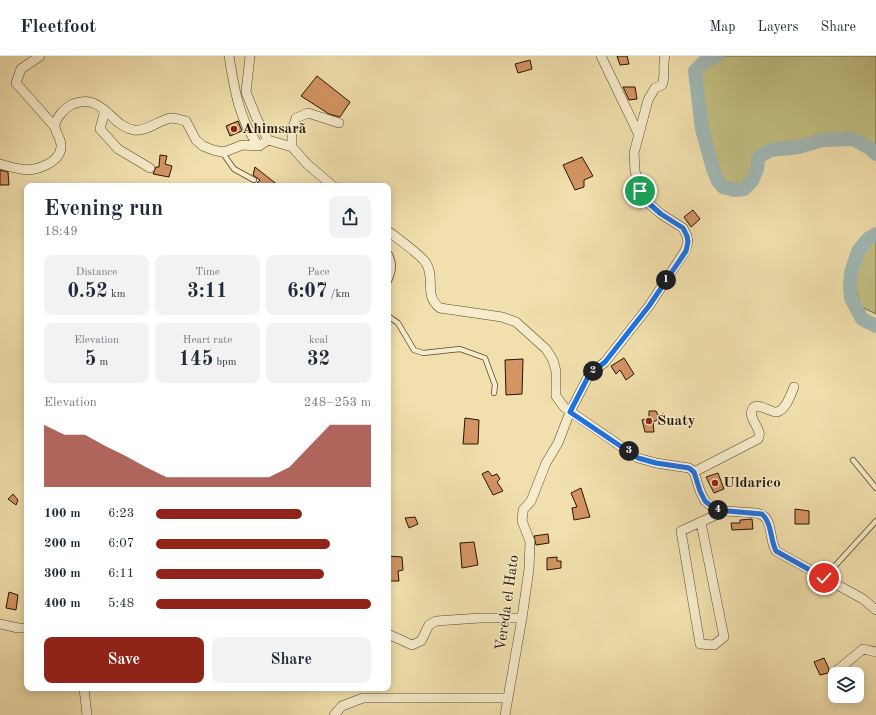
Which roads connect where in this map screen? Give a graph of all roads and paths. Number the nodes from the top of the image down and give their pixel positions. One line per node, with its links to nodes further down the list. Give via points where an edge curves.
1 (40, 56): 8 (street, via 21,69 16,83)
2 (229, 56): 11 (street, via 241,111 250,134)
3 (250, 56): 10 (street, via 246,92)
4 (602, 56): 9 (street)
5 (665, 56): 9 (street, Vereda el Hato, via 665,78 648,100)
6 (105, 110): 8 (street, via 92,102 72,104 58,116); 13 (street, via 124,127 135,130 148,128 173,118 186,121 196,140 203,146); 15 (street, via 100,129 118,149)
7 (339, 123): 12 (street, via 308,113 296,118 292,131)
8 (55, 127): 14 (street, via 62,144 61,152 54,161 35,169 22,170)
9 (639, 134): 24 (street, Vereda el Hato, via 634,153 635,171 642,196 661,214 683,228 688,242 686,251 649,306 605,362 589,375)
10 (268, 140): 11 (street); 12 (street)
11 (259, 146): 13 (street, via 242,145)
12 (292, 147): 17 (street)
13 (222, 152): 16 (lane, via 234,170)
14 (0, 164)
15 (150, 168)
16 (254, 180)
17 (329, 183)
18 (391, 236): 24 (street, via 425,261 430,270 431,298 440,308 502,317 516,322 546,349 556,371 556,396)
19 (391, 255): 20 (lane)
20 (391, 277)
21 (391, 318): 23 (lane, via 398,323 414,350 424,353 460,349 485,358 495,385)
22 (794, 387): 26 (street, via 780,411 753,408 751,415 760,433 758,439)
23 (494, 393)
24 (570, 412): 26 (street, via 638,458 689,468); 33 (street, Vereda el Hato, via 531,501 523,510 522,521 530,541)
25 (853, 460): 27 (lane)
26 (694, 472): 28 (street, via 705,501)
27 (876, 488)
28 (720, 514): 30 (street); 31 (street, via 762,514 766,518 776,551)
29 (876, 521): 31 (lane)
30 (701, 523): 30 (street, via 681,531 700,644 714,645 724,637)
31 (824, 578): 32 (street, via 864,599)
32 (876, 610)
33 (522, 618): 36 (street, via 436,621 429,625 421,641 412,646); 40 (street, Vereda el Hato)
34 (0, 624): 35 (street)
35 (24, 628)
36 (391, 636)
37 (876, 652): 38 (street, via 863,648)
38 (841, 667)
39 (84, 691): 41 (street)
40 (508, 698): 42 (street, via 363,698 342,706); 43 (street, Vereda el Hato)
41 (87, 715)
42 (334, 715)
43 (505, 715)

